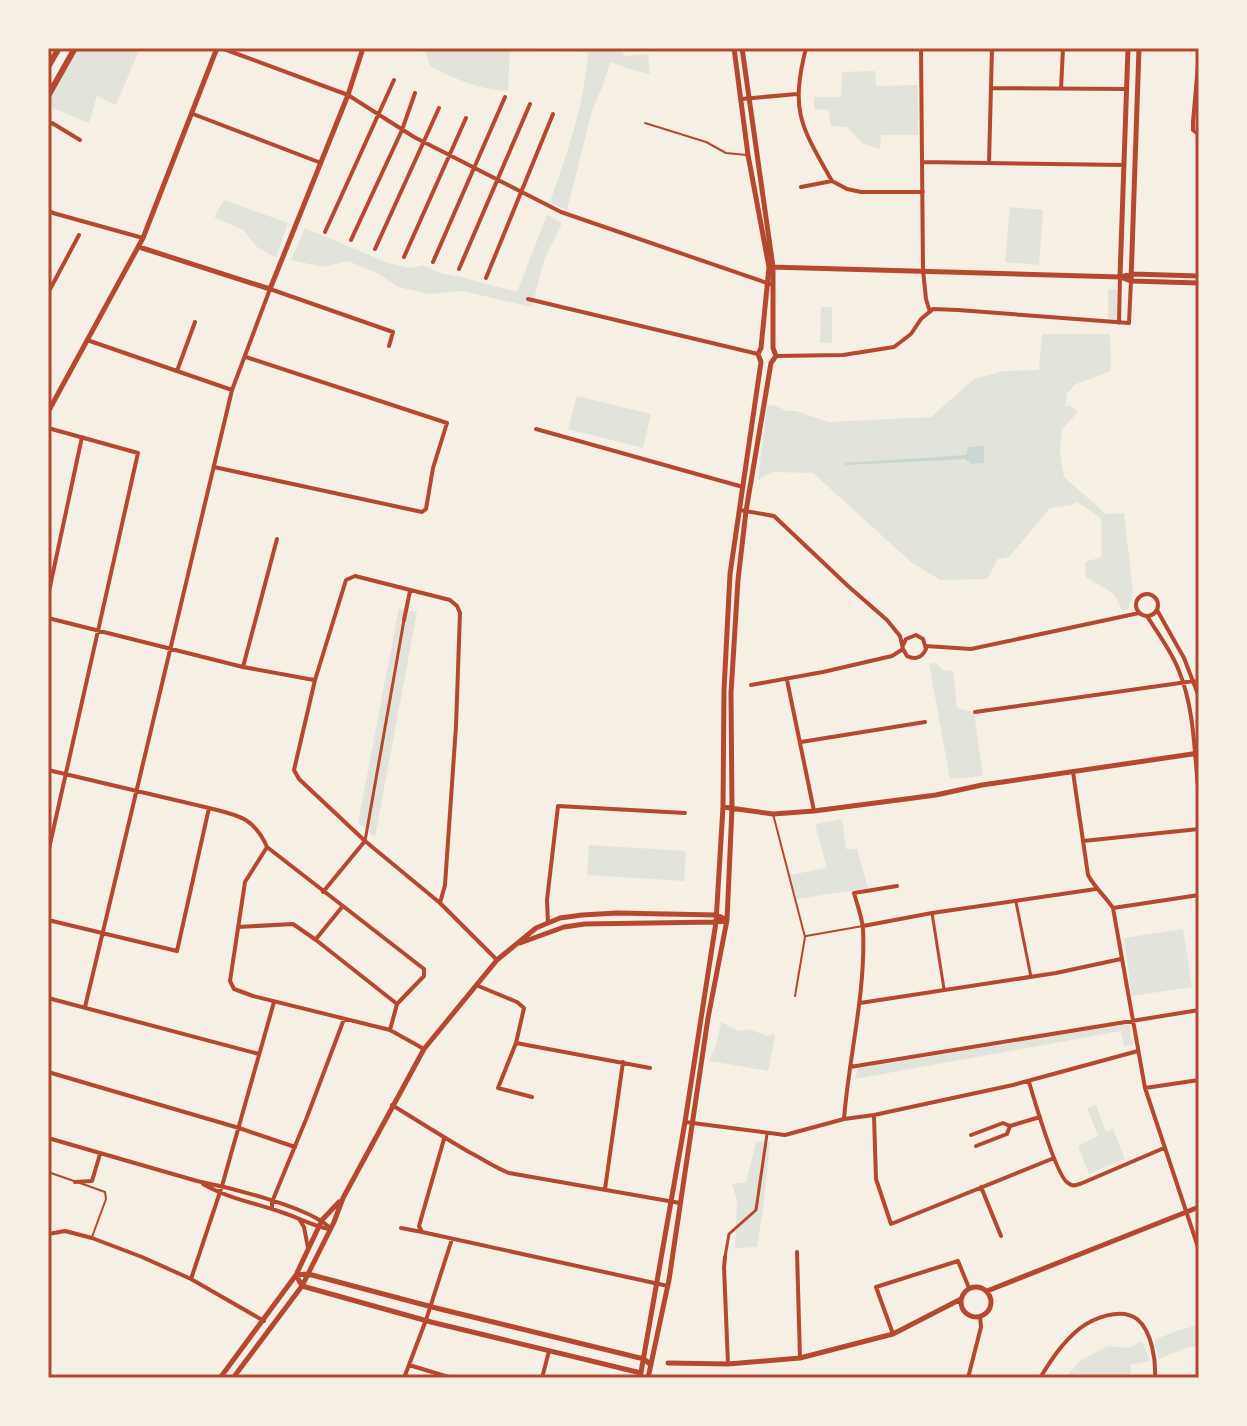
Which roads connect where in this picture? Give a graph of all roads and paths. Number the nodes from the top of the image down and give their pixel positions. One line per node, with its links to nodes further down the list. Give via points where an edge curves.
1 (59, 48): 14 (highway)
2 (75, 48): 22 (highway)
3 (219, 48): 21 (street); 28 (street)
4 (363, 48): 21 (street)
5 (734, 48): 25 (street)
6 (742, 48): 24 (street)
7 (806, 48): 20 (street)
8 (921, 48): 40 (street)
9 (992, 48): 16 (street)
10 (1063, 48): 17 (street)
11 (1128, 48): 18 (street)
12 (1139, 48): 64 (street)
13 (1199, 54): 35 (street, via 1193,122)
14 (48, 67)
15 (394, 80): 30 (street)
16 (991, 88): 17 (street); 42 (street)
17 (1061, 89): 18 (street)
18 (1127, 89): 43 (street)
19 (415, 93): 34 (street)
20 (797, 94): 24 (street); 46 (street, via 806,133)
21 (348, 95): 30 (street); 41 (street)
22 (48, 96)
23 (505, 97): 44 (street)
24 (750, 98): 25 (street); 59 (street)
25 (741, 99): 38 (street)
26 (530, 104): 45 (street)
27 (439, 108): 37 (street)
28 (193, 114): 41 (street); 53 (street)
29 (553, 114): 49 (street)
30 (378, 115): 34 (street); 51 (street)
31 (466, 118): 39 (street)
32 (645, 123): 38 (lane, via 726,153)
33 (48, 126): 36 (street, via 59,125)
34 (402, 130): 37 (street); 54 (street)
35 (1199, 135)
36 (80, 140)
37 (425, 143): 39 (street); 56 (street)
38 (748, 155): 59 (street)
39 (450, 156): 44 (street); 57 (street)
40 (922, 162): 42 (street); 48 (street)
41 (321, 163): 68 (street)
42 (989, 163): 43 (street)
43 (1124, 165): 63 (street)
44 (475, 169): 45 (street); 58 (street)
45 (499, 181): 49 (street); 60 (street)
46 (832, 181): 47 (street); 48 (street, via 861,192)
47 (801, 187)
48 (923, 192): 61 (street)
49 (522, 193): 65 (street); 67 (street, via 561,212)
50 (48, 210): 53 (street)
51 (325, 232)
52 (79, 235): 69 (street)
53 (143, 238): 55 (street)
54 (351, 240)
55 (139, 247): 68 (street); 74 (street)
56 (375, 249)
57 (404, 257)
58 (433, 262)
59 (771, 267): 61 (street); 67 (street)
60 (459, 269)
61 (923, 270): 63 (street); 71 (street)
62 (1199, 276): 64 (street)
63 (1120, 277): 64 (street); 73 (street)
64 (1132, 277): 66 (street); 73 (street, via 1129,323)
65 (486, 278)
66 (1199, 283)
67 (770, 284): 76 (street); 77 (street)
68 (270, 289): 75 (street, via 393,332); 80 (street)
69 (48, 293)
70 (528, 299): 78 (street)
71 (930, 312): 73 (street); 79 (street, via 894,347 843,355)
72 (195, 322): 83 (street)
73 (1119, 323)
74 (86, 340): 83 (street); 85 (street)
75 (389, 346)
76 (761, 348): 77 (street); 78 (street)
77 (773, 348): 79 (street)
78 (758, 354): 81 (street)
79 (776, 356): 82 (street)
80 (246, 357): 84 (street); 90 (street, via 447,423 426,509)
81 (761, 362): 82 (street); 91 (street)
82 (771, 363): 92 (street)
83 (177, 371): 84 (street)
84 (232, 390): 90 (street)
85 (50, 403): 86 (street)
86 (48, 412)
87 (48, 428): 89 (street)
88 (536, 429): 91 (street)
89 (82, 437): 94 (street); 102 (street, via 138,453)
90 (214, 467): 105 (street)
91 (743, 487): 92 (street)
92 (743, 510): 104 (street, via 774,516 887,620); 122 (street, via 730,574 726,632); 124 (street, via 731,693)
93 (277, 539): 106 (street)
94 (51, 566): 96 (street)
95 (410, 590): 101 (street); 108 (street, via 355,576 346,580); 138 (street, via 450,600 460,613)
96 (48, 596)
97 (1157, 610): 98 (street, via 1156,598 1147,594 1136,602); 99 (street); 109 (street)
98 (1139, 613): 99 (street); 103 (street, via 971,649)
99 (1147, 616): 110 (street)
100 (48, 618): 102 (street)
101 (404, 620): 129 (street)
102 (98, 629): 105 (street); 119 (street)
103 (926, 646): 104 (street, via 916,635); 104 (street, via 922,656 914,658)
104 (903, 647): 107 (street, via 892,656)
105 (171, 648): 106 (street); 120 (street)
106 (243, 667): 108 (street)
107 (787, 679): 111 (street); 115 (street)
108 (315, 680): 129 (street, via 294,770)
109 (1194, 681): 110 (street); 112 (street)
110 (1183, 683): 113 (street); 116 (street)
111 (751, 685)
112 (1199, 697)
113 (975, 712)
114 (925, 722): 115 (street)
115 (801, 742): 125 (street)
116 (1197, 753): 118 (street); 121 (street)
117 (48, 770): 119 (street)
118 (1073, 772): 125 (street); 130 (street)
119 (66, 774): 120 (street); 132 (street)
120 (137, 792): 123 (street); 148 (street)
121 (1199, 796)
122 (723, 807): 124 (street); 142 (street)
123 (209, 808): 131 (street, via 250,822); 148 (street, via 177,951)
124 (732, 808): 127 (street); 144 (street)
125 (814, 811): 127 (street)
126 (685, 813): 145 (street, via 558,806)
127 (773, 814): 149 (lane)
128 (1199, 829): 130 (street)
129 (365, 841): 135 (street); 138 (street)
130 (1083, 841): 134 (street, via 1088,875)
131 (267, 847): 135 (street); 147 (street, via 245,882)
132 (48, 851)
133 (897, 886): 146 (street, via 854,893)
134 (1096, 889): 137 (street); 140 (street)
135 (323, 892): 139 (street)
136 (1199, 895): 140 (street)
137 (1016, 901): 141 (street); 154 (street)
138 (440, 903): 153 (street)
139 (342, 907): 150 (street); 161 (street, via 424,969 424,976)
140 (1113, 908): 152 (street)
141 (932, 913): 146 (street); 156 (street)
142 (716, 918): 144 (street); 145 (street, via 617,913); 151 (street, via 585,924); 183 (street)
143 (48, 920): 148 (street)
144 (727, 920): 184 (street)
145 (548, 923): 151 (street)
146 (863, 926): 149 (lane); 160 (street)
147 (238, 927): 150 (street, via 293,924); 159 (street, via 230,981 234,989)
148 (103, 933): 162 (street)
149 (805, 937): 157 (lane)
150 (316, 940): 161 (street)
151 (515, 944): 153 (street)
152 (1121, 959): 154 (street); 165 (street)
153 (497, 960): 155 (street)
154 (1031, 977): 156 (street)
155 (476, 985): 167 (street, via 524,1008); 168 (street)
156 (945, 990): 160 (street)
157 (795, 996)
158 (48, 998): 162 (street)
159 (274, 1002): 164 (street); 170 (street)
160 (860, 1003): 172 (street)
161 (397, 1004): 166 (street)
162 (85, 1007): 170 (street)
163 (1199, 1010): 165 (street)
164 (344, 1019): 166 (street); 192 (street)
165 (1133, 1021): 169 (street); 172 (street)
166 (390, 1030): 168 (street)
167 (516, 1043): 171 (street); 178 (street, via 498,1088)
168 (424, 1049): 179 (street)
169 (1138, 1051): 176 (street); 177 (street)
170 (259, 1054): 186 (street)
171 (623, 1062): 173 (street); 201 (street)
172 (850, 1067): 182 (street)
173 (650, 1068)
174 (48, 1072): 186 (street)
175 (1199, 1080): 177 (street)
176 (1028, 1081): 180 (street); 181 (street)
177 (1145, 1088): 193 (street)
178 (532, 1097)
179 (392, 1105): 190 (street); 203 (street)
180 (874, 1115): 182 (street); 200 (street, via 876,1179 891,1224)
181 (1040, 1117): 185 (street); 195 (street)
182 (844, 1119): 187 (street, via 785,1135)
183 (685, 1122): 184 (street); 205 (street)
184 (693, 1123): 187 (street); 206 (street)
185 (1010, 1126): 188 (street, via 1003,1123); 191 (street, via 1007,1134)
186 (239, 1128): 192 (street); 199 (street)
187 (767, 1133): 223 (street, via 756,1210 729,1234)
188 (971, 1135)
189 (48, 1138): 194 (street)
190 (444, 1139): 201 (street, via 509,1173); 215 (street, via 419,1226)
191 (976, 1146)
192 (295, 1147): 204 (street)
193 (1164, 1148): 195 (street, via 1074,1185 1064,1180); 209 (street)
194 (100, 1153): 197 (street); 198 (street, via 92,1181)
195 (1054, 1158): 200 (street)
196 (48, 1172): 198 (lane)
197 (197, 1181): 199 (street); 202 (street)
198 (75, 1182): 218 (lane, via 105,1192)
199 (222, 1186): 202 (street); 204 (street)
200 (981, 1187): 217 (street)
201 (605, 1189): 205 (street)
202 (219, 1193): 208 (street); 228 (street)
203 (343, 1198): 211 (street); 214 (street)
204 (272, 1202): 208 (street); 211 (street)
205 (670, 1202): 206 (street); 229 (street)
206 (680, 1203): 231 (street)
207 (1199, 1207): 209 (street)
208 (272, 1209): 210 (street)
209 (1187, 1211): 220 (street); 233 (street)
210 (297, 1217): 212 (street); 221 (street)
211 (322, 1220): 212 (street); 214 (street)
212 (319, 1227): 214 (street); 221 (street)
213 (401, 1228): 215 (street)
214 (330, 1229): 224 (street)
215 (422, 1232): 219 (street)
216 (48, 1234): 218 (street, via 65,1231)
217 (1001, 1236)
218 (92, 1238): 228 (street)
219 (452, 1239): 229 (street); 235 (street)
220 (1199, 1250)
221 (309, 1252): 226 (street)
222 (797, 1252): 241 (street)
223 (725, 1257): 244 (street)
224 (315, 1260): 225 (street); 227 (street)
225 (308, 1274): 226 (street); 227 (street); 230 (street)
226 (296, 1275): 230 (street); 238 (street)
227 (324, 1278): 235 (street)
228 (191, 1279): 238 (street)
229 (658, 1284): 231 (street); 242 (street)
230 (302, 1286): 237 (street); 249 (street)
231 (668, 1286): 246 (street)
232 (969, 1288): 233 (street); 234 (street); 239 (street, via 958,1261 876,1287)
233 (987, 1291): 236 (street, via 991,1305)
234 (961, 1299): 236 (street, via 966,1313); 239 (street)
235 (430, 1307): 237 (street); 242 (street)
236 (980, 1316): 254 (street)
237 (426, 1320): 240 (street); 245 (street)
238 (264, 1321): 248 (street)
239 (893, 1334): 241 (street)
240 (549, 1351): 247 (street); 252 (street)
241 (800, 1358): 244 (street)
242 (644, 1359): 246 (street); 247 (street)
243 (668, 1363): 244 (street)
244 (728, 1364)
245 (408, 1365): 250 (street); 251 (street)
246 (651, 1365): 247 (street); 253 (street)
247 (641, 1375)
248 (220, 1378)
249 (233, 1378)
250 (404, 1378)
251 (452, 1378)
252 (542, 1378)
253 (648, 1378)
254 (968, 1378)
255 (1040, 1378): 256 (street, via 1080,1328 1119,1315 1134,1317 1145,1327)
256 (1155, 1378)

